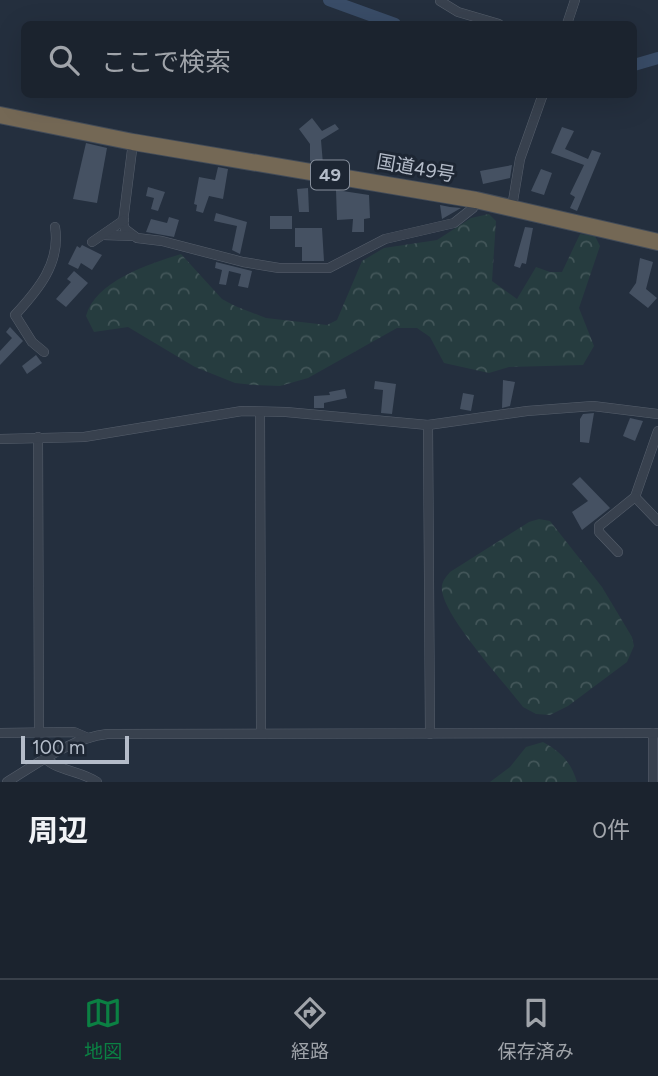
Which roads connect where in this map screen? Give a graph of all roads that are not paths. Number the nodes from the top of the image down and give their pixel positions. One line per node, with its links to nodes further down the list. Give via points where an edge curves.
1 (575, 0): 4 (street)
2 (440, 1): 3 (street)
3 (489, 21)
4 (568, 21)
5 (542, 98): 9 (street, via 520,159)
6 (0, 115): 7 (highway, 国道49号 / 49)
7 (133, 142): 8 (highway, 国道49号 / 49); 10 (street)
8 (476, 200): 9 (highway, 国道49号 / 49); 13 (street, via 454,223 385,239 329,268 261,266)
9 (512, 207): 15 (highway, 国道49号 / 49)
10 (124, 220): 12 (street); 13 (street, via 125,229)
11 (55, 227): 16 (street, via 56,250 41,286 16,315 32,342)
12 (103, 235): 13 (street); 14 (street)
13 (133, 236)
14 (92, 242)
15 (658, 242)
16 (44, 352)
17 (260, 412): 19 (street); 21 (street, via 242,411 83,437); 28 (street)
18 (658, 414): 19 (street, via 593,406)
19 (428, 425): 30 (street)
20 (658, 431): 23 (street)
21 (38, 438): 22 (street); 26 (street)
22 (0, 439)
23 (635, 497): 24 (street); 25 (street, via 598,526)
24 (658, 521)
25 (618, 552)
26 (39, 732): 27 (street); 31 (street, via 74,732)
27 (0, 733)
28 (261, 733): 30 (street); 31 (street)
29 (656, 733): 30 (street); 35 (street)
30 (430, 734)
31 (88, 738): 32 (street)
32 (46, 759): 33 (street); 34 (street)
33 (7, 782)
34 (97, 782)
35 (653, 782)

